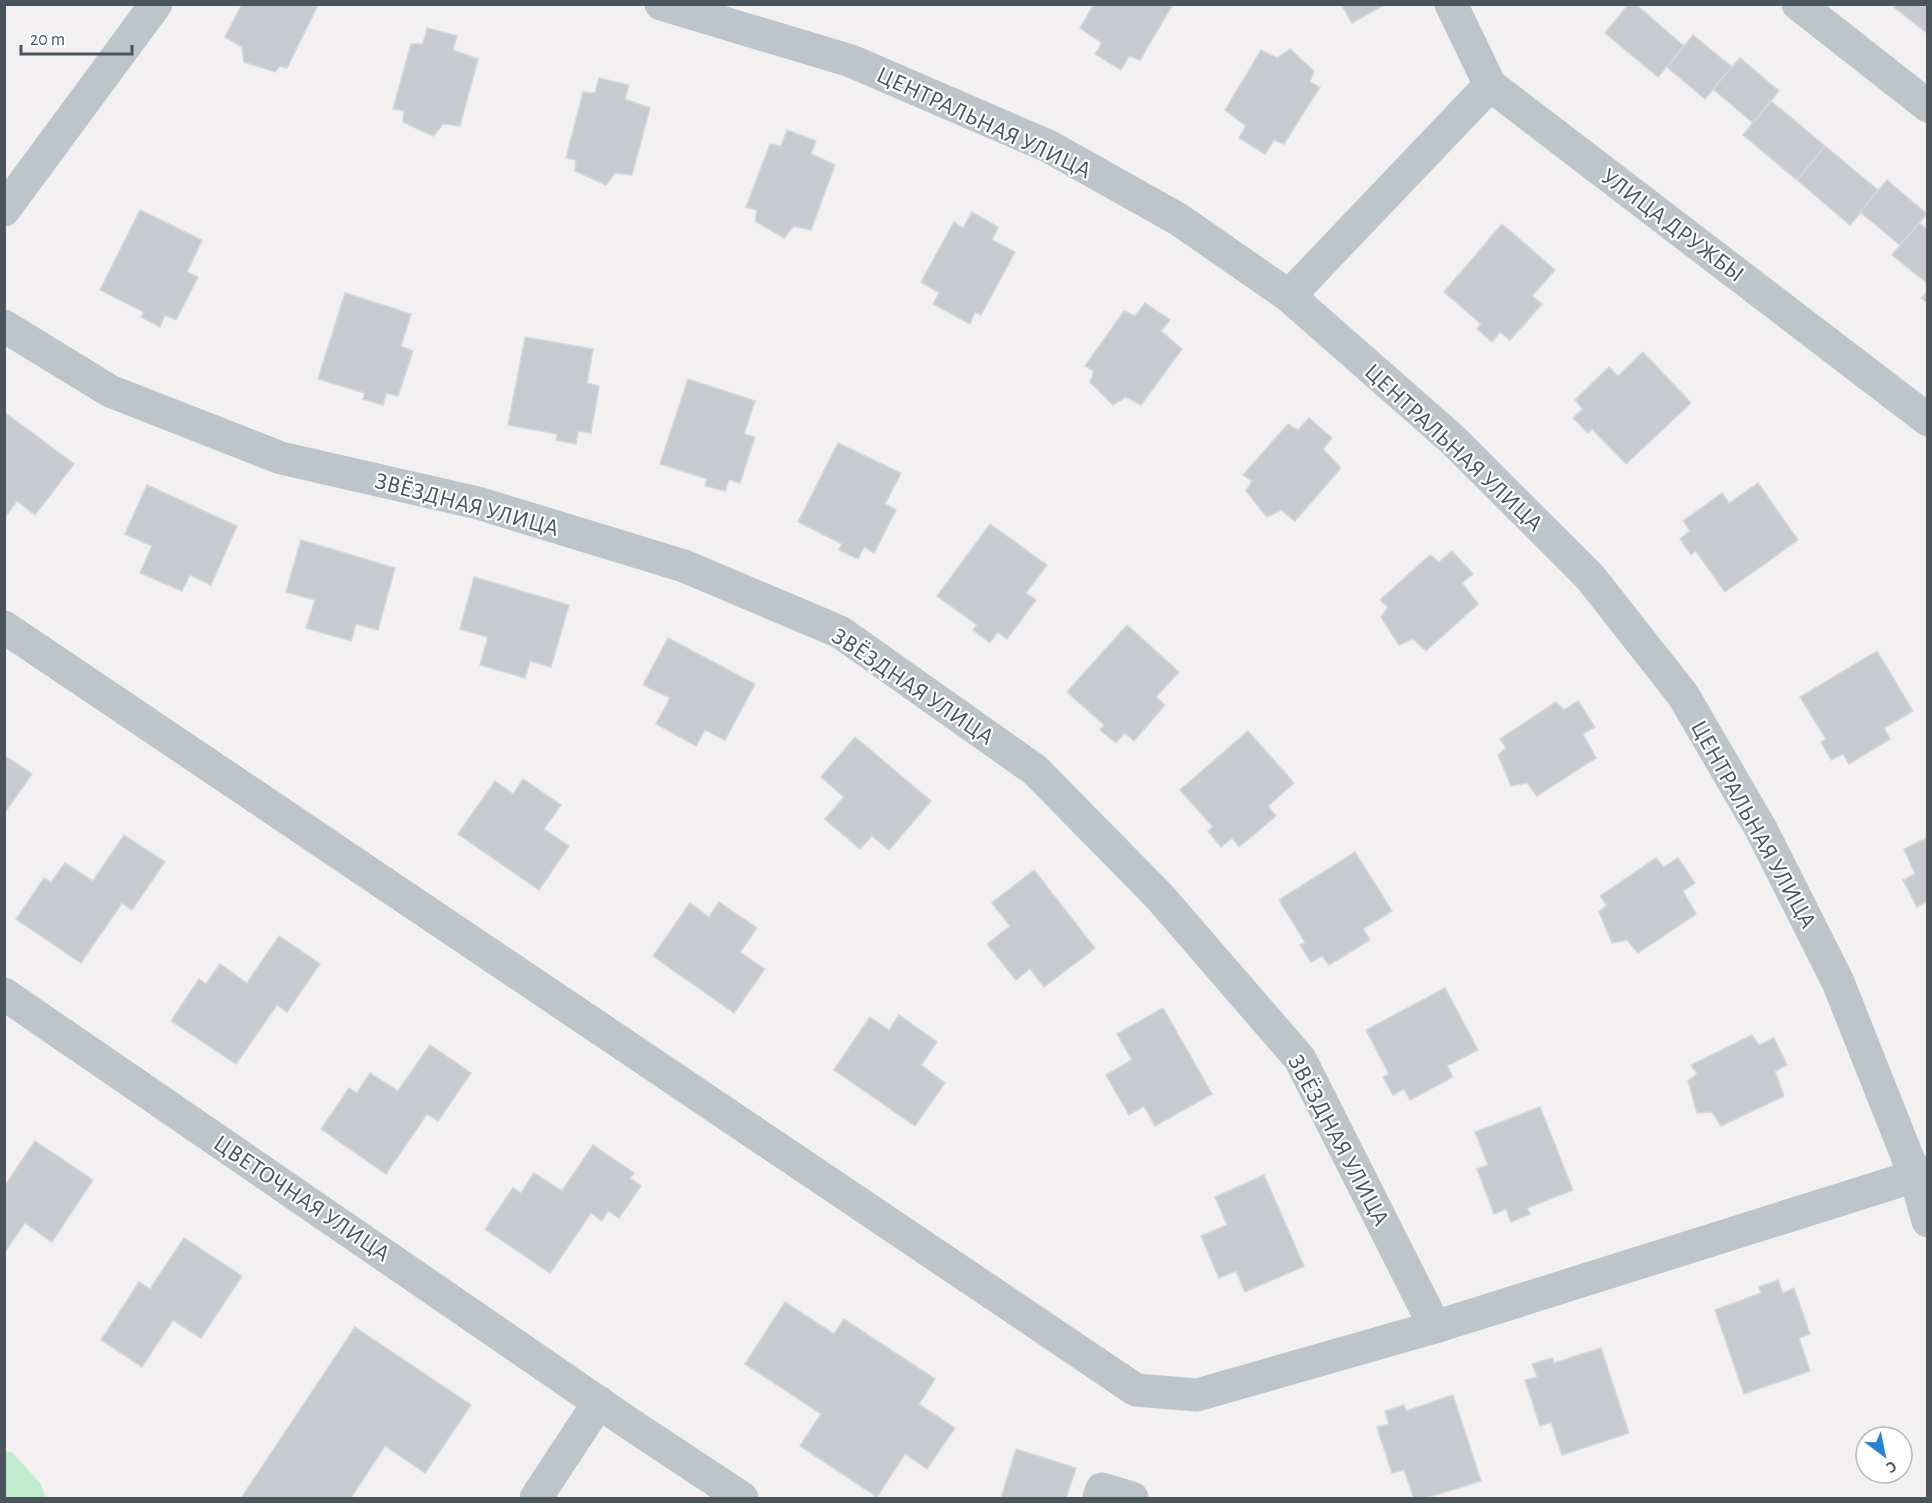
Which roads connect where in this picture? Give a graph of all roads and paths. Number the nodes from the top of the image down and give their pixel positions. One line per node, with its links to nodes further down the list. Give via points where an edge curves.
1 (156, 4): 7 (street)
2 (661, 4): 8 (street, ЦЕНТРАЛЬНАЯ УЛИЦА, via 851,61 1048,147 1178,219)
3 (1451, 4): 5 (street, УЛИЦА ДРУЖБЫ)
4 (1798, 4): 6 (street)
5 (1490, 85): 8 (street); 10 (street, УЛИЦА ДРУЖБЫ)
6 (1928, 106)
7 (4, 210)
8 (1289, 296): 13 (street, ЦЕНТРАЛЬНАЯ УЛИЦА, via 1453,440 1590,577 1683,695 1761,829 1838,982)
9 (4, 326): 15 (street, ЗВЁЗДНАЯ УЛИЦА, via 110,391 281,458 478,503 684,566 840,632 1035,770 1159,896 1300,1059)
10 (1928, 420)
11 (4, 627): 15 (street, via 1136,1390 1197,1395)
12 (4, 994): 16 (street, ЦВЕТОЧНАЯ УЛИЦА)
13 (1921, 1174): 14 (street, ЦЕНТРАЛЬНАЯ УЛИЦА); 15 (street)
14 (1928, 1221)
15 (1435, 1327)
16 (599, 1402): 17 (street); 18 (street, ЦВЕТОЧНАЯ УЛИЦА)
17 (536, 1498)
18 (742, 1498)
19 (1100, 1498): 20 (street, via 1102,1489)
20 (1132, 1498)

